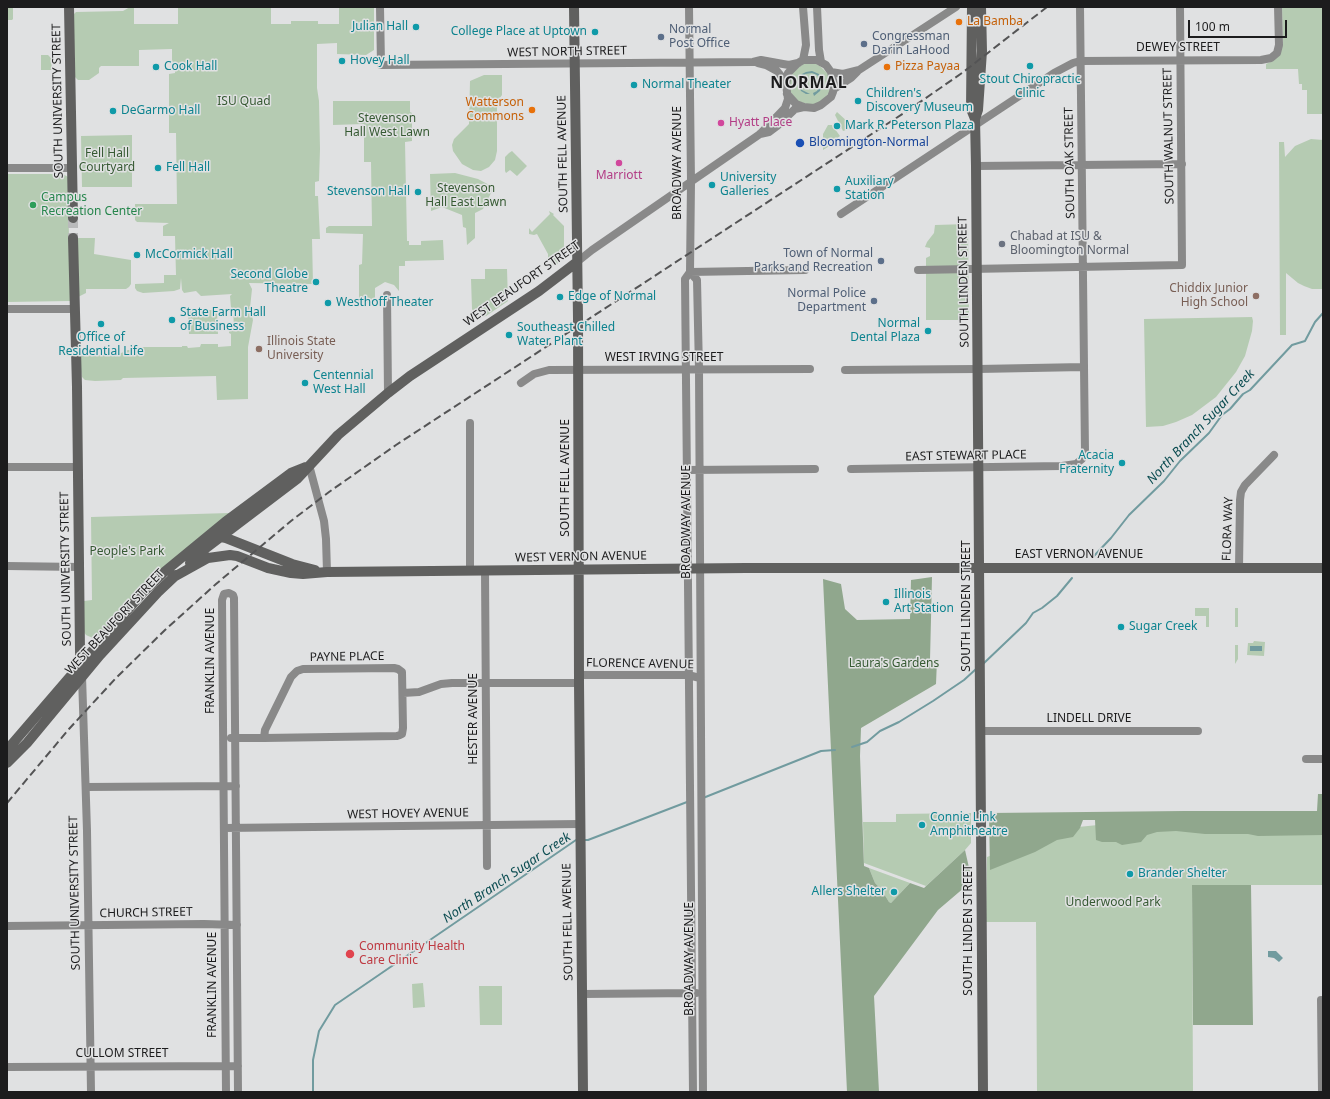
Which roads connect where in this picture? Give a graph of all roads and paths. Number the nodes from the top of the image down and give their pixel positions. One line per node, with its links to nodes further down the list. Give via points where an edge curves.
1 (69, 7): 34 (main road, SOUTH UNIVERSITY STREET)
2 (380, 7): 21 (street, WEST NORTH STREET, via 381,65)
3 (574, 7): 21 (main road, SOUTH FELL AVENUE)
4 (689, 7): 18 (street, BROADWAY AVENUE)
5 (803, 7): 16 (street, via 806,46)
6 (817, 7): 20 (street)
7 (956, 7): 22 (street)
8 (962, 7): 14 (main road, via 968,10)
9 (972, 7): 14 (main road, SOUTH LINDEN STREET)
10 (981, 7): 28 (main road, SOUTH LINDEN STREET, via 982,51)
11 (1080, 7): 17 (street, SOUTH OAK STREET)
12 (1180, 7): 15 (street, SOUTH WALNUT STREET)
13 (1278, 7): 15 (street, DEWEY STREET, via 1279,45 1271,58)
14 (972, 18): 28 (main road, SOUTH LINDEN STREET, via 971,109)
15 (1180, 60): 17 (street, DEWEY STREET); 30 (street, SOUTH WALNUT STREET)
16 (800, 61): 19 (street, WEST NORTH STREET, via 789,65 767,60); 20 (street); 24 (street, via 788,73)
17 (1080, 61): 28 (street, via 1054,73); 31 (street, SOUTH OAK STREET)
18 (690, 62): 19 (street, WEST NORTH STREET); 21 (street, WEST NORTH STREET); 35 (street, BROADWAY AVENUE)
19 (753, 62): 24 (street, WEST NORTH STREET, via 766,65)
20 (821, 62): 23 (street)
21 (574, 64): 39 (main road, SOUTH FELL AVENUE)
22 (859, 70): 23 (street, via 843,74); 25 (street)
23 (831, 72): 25 (street)
24 (786, 82): 26 (street)
25 (834, 90): 27 (street, via 821,105 814,108)
26 (787, 94): 27 (street, via 796,104); 29 (street, WEST BEAUFORT STREET, via 785,108)
27 (804, 107): 29 (street, WEST BEAUFORT STREET, via 795,110 769,132)
28 (976, 122): 32 (main road, SOUTH LINDEN STREET); 36 (street)
29 (760, 134): 35 (street, WEST BEAUFORT STREET)
30 (1182, 164): 31 (street); 40 (street, SOUTH WALNUT STREET, via 1182,265)
31 (1083, 165): 32 (street); 40 (street, SOUTH OAK STREET)
32 (976, 166): 41 (main road, SOUTH LINDEN STREET)
33 (7, 168): 34 (street)
34 (72, 168): 37 (main road, SOUTH UNIVERSITY STREET)
35 (691, 182): 39 (street, WEST BEAUFORT STREET); 44 (street, BROADWAY AVENUE)
36 (841, 214)
37 (73, 218)
38 (73, 238): 47 (main road, SOUTH UNIVERSITY STREET)
39 (577, 262): 51 (main road, SOUTH FELL AVENUE); 56 (main road, WEST BEAUFORT STREET, via 539,291)
40 (1083, 267): 41 (street); 48 (street, SOUTH OAK STREET)
41 (977, 269): 43 (street); 50 (main road, SOUTH LINDEN STREET)
42 (805, 270): 44 (street)
43 (918, 270)
44 (690, 272): 52 (street, BROADWAY AVENUE, via 685,279); 53 (street, BROADWAY AVENUE, via 697,280)
45 (387, 295): 56 (street)
46 (7, 309): 47 (street)
47 (74, 309): 62 (main road, SOUTH UNIVERSITY STREET)
48 (1084, 367): 50 (street); 59 (street, SOUTH OAK STREET, via 1085,452)
49 (810, 369): 53 (street, WEST IRVING STREET)
50 (978, 369): 54 (street); 63 (main road, SOUTH LINDEN STREET)
51 (578, 370): 52 (street, WEST IRVING STREET); 55 (street, WEST IRVING STREET, via 542,371); 80 (main road, SOUTH FELL AVENUE)
52 (686, 370): 53 (street, WEST IRVING STREET); 66 (street, BROADWAY AVENUE)
53 (698, 370): 67 (street, BROADWAY AVENUE)
54 (845, 370)
55 (521, 383)
56 (388, 393): 60 (main road, WEST BEAUFORT STREET, via 338,435)
57 (470, 423): 81 (street)
58 (1274, 455): 76 (street, FLORA WAY, via 1241,492)
59 (1081, 461): 63 (street, EAST STEWART PLACE, via 1062,466)
60 (309, 465): 68 (main road, WEST BEAUFORT STREET, via 297,479); 70 (main road, WEST BEAUFORT STREET, via 292,473); 83 (street, via 324,521)
61 (7, 467): 62 (street)
62 (78, 467): 73 (main road, SOUTH UNIVERSITY STREET)
63 (979, 468): 65 (street, EAST STEWART PLACE); 74 (main road, SOUTH LINDEN STREET)
64 (815, 469): 67 (street)
65 (851, 469)
66 (687, 470): 67 (street); 78 (street, BROADWAY AVENUE)
67 (699, 470): 79 (street, BROADWAY AVENUE)
68 (243, 521): 69 (main road, WEST BEAUFORT STREET); 71 (main road, via 238,533)
69 (222, 537): 70 (main road, WEST VERNON AVENUE); 71 (main road, WEST VERNON AVENUE); 84 (main road, WEST BEAUFORT STREET)
70 (203, 539): 86 (main road, WEST BEAUFORT STREET, via 143,592)
71 (244, 545): 83 (main road, WEST VERNON AVENUE, via 292,564)
72 (7, 566): 73 (street)
73 (80, 566): 85 (main road, SOUTH UNIVERSITY STREET)
74 (980, 567): 75 (main road, EAST VERNON AVENUE); 76 (main road, EAST VERNON AVENUE); 94 (main road, SOUTH LINDEN STREET)
75 (836, 568): 79 (main road, WEST VERNON AVENUE)
76 (1239, 568): 77 (main road, EAST VERNON AVENUE)
77 (1323, 568)
78 (688, 569): 79 (main road, WEST VERNON AVENUE); 80 (main road, WEST VERNON AVENUE); 88 (street, BROADWAY AVENUE)
79 (700, 569): 90 (street, BROADWAY AVENUE)
80 (579, 570): 82 (main road, WEST VERNON AVENUE); 91 (main road, SOUTH FELL AVENUE)
81 (470, 571): 82 (main road, WEST VERNON AVENUE); 83 (main road, WEST VERNON AVENUE)
82 (485, 571): 92 (street, HESTER AVENUE)
83 (327, 572): 84 (main road, WEST VERNON AVENUE, via 291,573 268,568 237,556 222,555 208,558)
84 (172, 578): 89 (main road, WEST BEAUFORT STREET)
85 (80, 631): 86 (main road, via 92,642); 87 (main road, SOUTH UNIVERSITY STREET)
86 (103, 639): 87 (main road, WEST BEAUFORT STREET)
87 (82, 662): 89 (main road, SOUTH UNIVERSITY STREET); 99 (main road, WEST BEAUFORT STREET)
88 (688, 675): 90 (street, FLORENCE AVENUE); 91 (street, FLORENCE AVENUE); 103 (street, BROADWAY AVENUE)
89 (82, 676): 102 (main road, WEST BEAUFORT STREET); 106 (street, SOUTH UNIVERSITY STREET)
90 (700, 678): 104 (street, BROADWAY AVENUE)
91 (579, 679): 92 (street, FLORENCE AVENUE); 113 (main road, SOUTH FELL AVENUE)
92 (486, 683): 93 (street, via 441,684 419,692); 109 (street, HESTER AVENUE)
93 (403, 693): 98 (street, PAYNE PLACE, via 403,728 400,735); 98 (street, PAYNE PLACE, via 402,672 398,669 303,669 291,677 265,730)
94 (980, 731): 95 (street, LINDELL DRIVE); 133 (main road, SOUTH LINDEN STREET)
95 (1198, 731)
96 (223, 738): 97 (street, PAYNE PLACE); 97 (street, FRANKLIN AVENUE, via 222,600 224,594 229,593 234,598); 107 (street, FRANKLIN AVENUE)
97 (235, 738): 98 (street, PAYNE PLACE); 105 (street, FRANKLIN AVENUE)
98 (264, 738)
99 (7, 750)
100 (1306, 759): 101 (street)
101 (1323, 759)
102 (7, 763)
103 (689, 775): 104 (street); 108 (street, BROADWAY AVENUE)
104 (701, 778): 110 (street, BROADWAY AVENUE)
105 (236, 786): 107 (street); 112 (street, FRANKLIN AVENUE)
106 (86, 787): 107 (street); 118 (street, SOUTH UNIVERSITY STREET)
107 (224, 787): 111 (street, FRANKLIN AVENUE)
108 (690, 822): 110 (street); 119 (street, BROADWAY AVENUE)
109 (487, 825): 112 (street, WEST HOVEY AVENUE); 113 (street, WEST HOVEY AVENUE); 114 (street, HESTER AVENUE)
110 (702, 826): 120 (street, BROADWAY AVENUE)
111 (224, 828): 112 (street, WEST HOVEY AVENUE); 115 (street, FRANKLIN AVENUE)
112 (236, 828): 116 (street, FRANKLIN AVENUE)
113 (580, 829): 121 (main road, SOUTH FELL AVENUE)
114 (487, 866)
115 (225, 924): 116 (street, CHURCH STREET); 118 (street, CHURCH STREET); 124 (street, FRANKLIN AVENUE)
116 (237, 925): 125 (street, FRANKLIN AVENUE)
117 (7, 926): 118 (street, CHURCH STREET)
118 (88, 926): 123 (street, SOUTH UNIVERSITY STREET)
119 (692, 993): 120 (street); 121 (street); 131 (street, BROADWAY AVENUE)
120 (702, 993): 132 (street, BROADWAY AVENUE)
121 (582, 994): 130 (main road, SOUTH FELL AVENUE)
122 (1321, 1000): 134 (street)
123 (91, 1066): 124 (street, CULLOM STREET); 126 (street, CULLOM STREET); 127 (street, SOUTH UNIVERSITY STREET)
124 (226, 1066): 125 (street, CULLOM STREET); 128 (street, FRANKLIN AVENUE)
125 (238, 1066): 129 (street, FRANKLIN AVENUE)
126 (7, 1067)
127 (92, 1092)
128 (226, 1092)
129 (238, 1092)
130 (583, 1092)
131 (693, 1092)
132 (704, 1092)
133 (983, 1092)
134 (1322, 1092)

